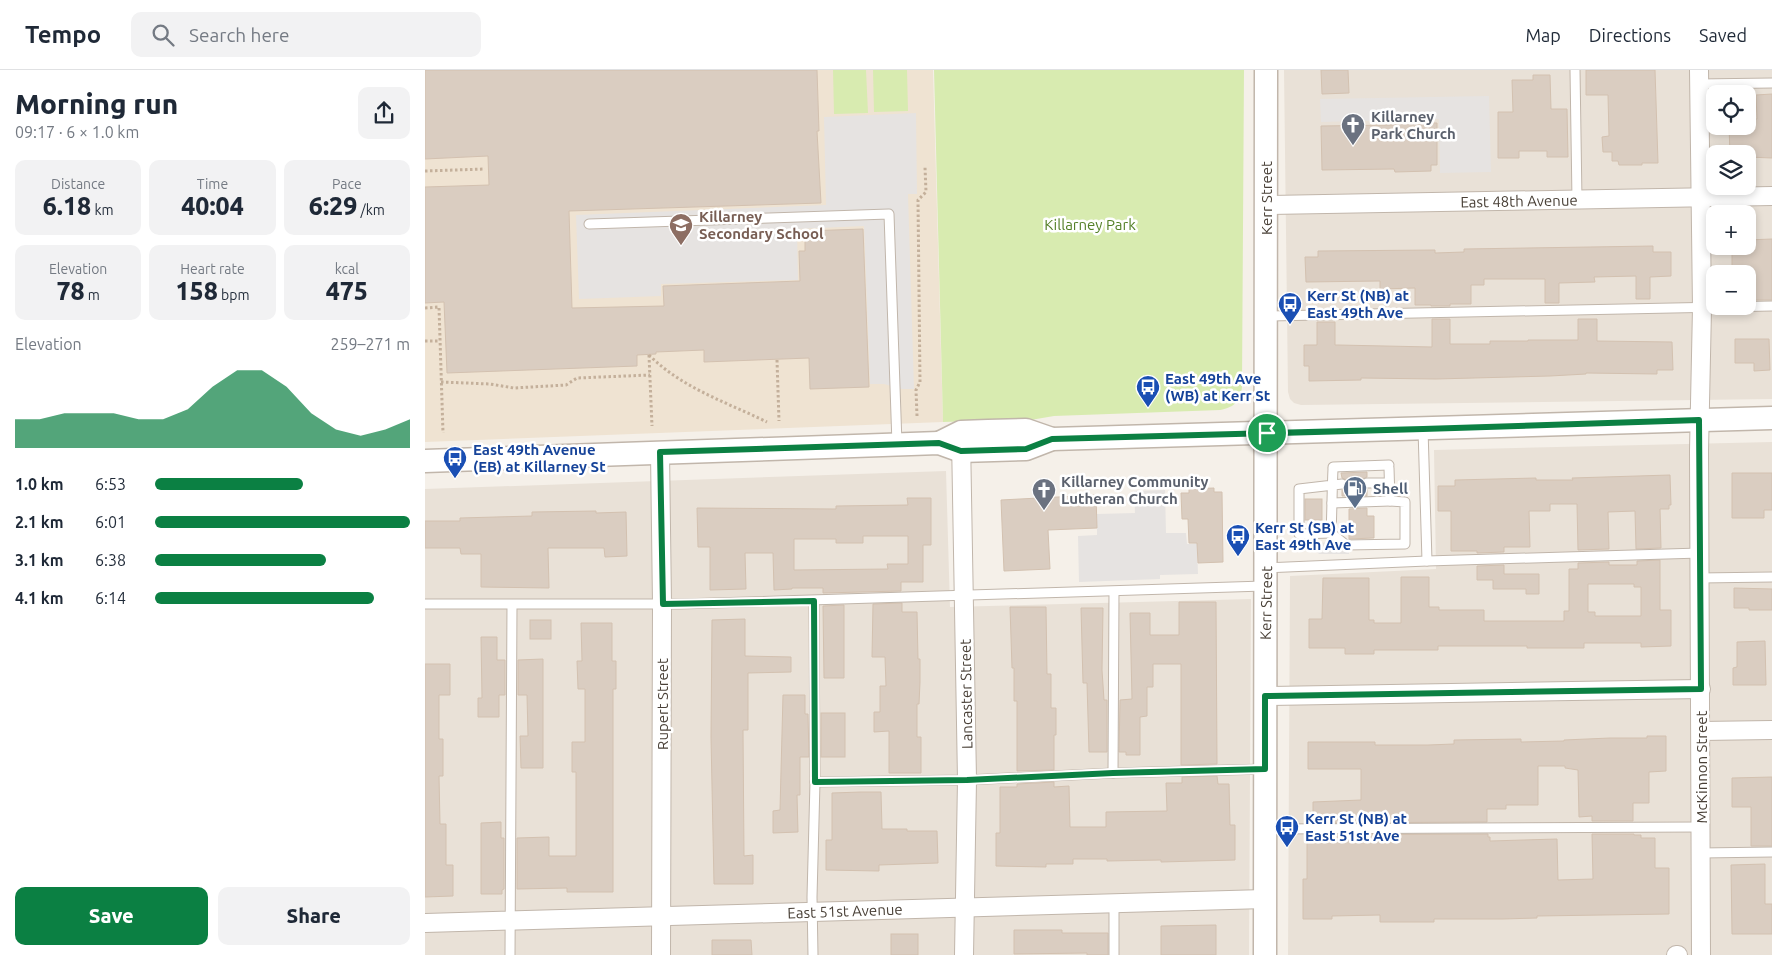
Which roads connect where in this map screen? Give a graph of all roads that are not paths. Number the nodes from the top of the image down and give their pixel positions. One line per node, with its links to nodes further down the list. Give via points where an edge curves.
1 (1266, 70): 8 (street, Kerr Street)
2 (1575, 70): 7 (lane)
3 (1699, 77): 4 (lane); 6 (street, McKinnon Street)
4 (1772, 83)
5 (1772, 196): 6 (street, East 48th Avenue)
6 (1700, 198): 7 (street, East 48th Avenue); 11 (street, McKinnon Street)
7 (1577, 200): 8 (street, East 48th Avenue)
8 (1266, 205): 12 (street, Kerr Street)
9 (589, 224): 18 (lane, via 889,214)
10 (1772, 306): 11 (lane)
11 (1702, 308): 12 (lane); 14 (street, McKinnon Street)
12 (1266, 316): 16 (street, Kerr Street)
13 (1772, 418): 14 (street)
14 (1699, 420): 15 (street); 27 (street, McKinnon Street)
15 (1423, 429): 16 (street); 28 (lane)
16 (1267, 433): 17 (street, via 1052,439 1026,449); 29 (street, Kerr Street)
17 (961, 442): 18 (street); 33 (street, Lancaster Street)
18 (897, 444): 19 (street)
19 (660, 452): 20 (street); 36 (street, Rupert Street)
20 (425, 461)
21 (1367, 483): 22 (lane)
22 (1389, 483): 23 (lane, via 1389,467 1333,468); 24 (lane)
23 (1337, 484): 25 (lane); 26 (lane, via 1299,489 1299,534)
24 (1390, 501): 25 (lane); 26 (lane, via 1405,502 1405,544 1346,545)
25 (1332, 503): 26 (lane)
26 (1331, 533)
27 (1700, 553): 28 (lane); 31 (street, McKinnon Street)
28 (1427, 561): 29 (lane)
29 (1266, 577): 32 (lane); 39 (street, Kerr Street)
30 (1772, 577): 31 (lane)
31 (1700, 578): 38 (street, McKinnon Street)
32 (1115, 592): 33 (lane); 43 (lane)
33 (964, 597): 34 (lane); 44 (street, Lancaster Street)
34 (814, 601): 36 (lane); 45 (lane)
35 (425, 604): 37 (lane)
36 (663, 604): 37 (lane); 54 (street, Rupert Street)
37 (512, 605): 55 (lane)
38 (1701, 689): 39 (street); 41 (street, McKinnon Street)
39 (1265, 696): 42 (street, Kerr Street)
40 (1772, 730): 41 (street)
41 (1701, 731): 46 (street, McKinnon Street)
42 (1265, 769): 43 (lane); 47 (street, Kerr Street)
43 (1113, 773): 44 (lane)
44 (967, 780): 45 (lane); 52 (street, Lancaster Street)
45 (815, 782): 53 (lane)
46 (1701, 827): 47 (lane); 49 (street, McKinnon Street)
47 (1266, 829): 50 (street, Kerr Street)
48 (1772, 852): 49 (lane)
49 (1701, 853): 63 (street, McKinnon Street)
50 (1265, 899): 51 (street, East 51st Avenue); 62 (street, Kerr Street)
51 (1114, 903): 52 (street, East 51st Avenue); 61 (lane)
52 (963, 906): 53 (street, East 51st Avenue); 60 (street, Lancaster Street)
53 (812, 912): 54 (street, East 51st Avenue); 59 (lane)
54 (660, 916): 55 (street, East 51st Avenue); 58 (street, Rupert Street)
55 (509, 920): 56 (street, East 51st Avenue); 57 (lane)
56 (425, 923)
57 (510, 955)
58 (661, 955)
59 (813, 955)
60 (964, 955)
61 (1114, 955)
62 (1265, 955)
63 (1701, 955)

